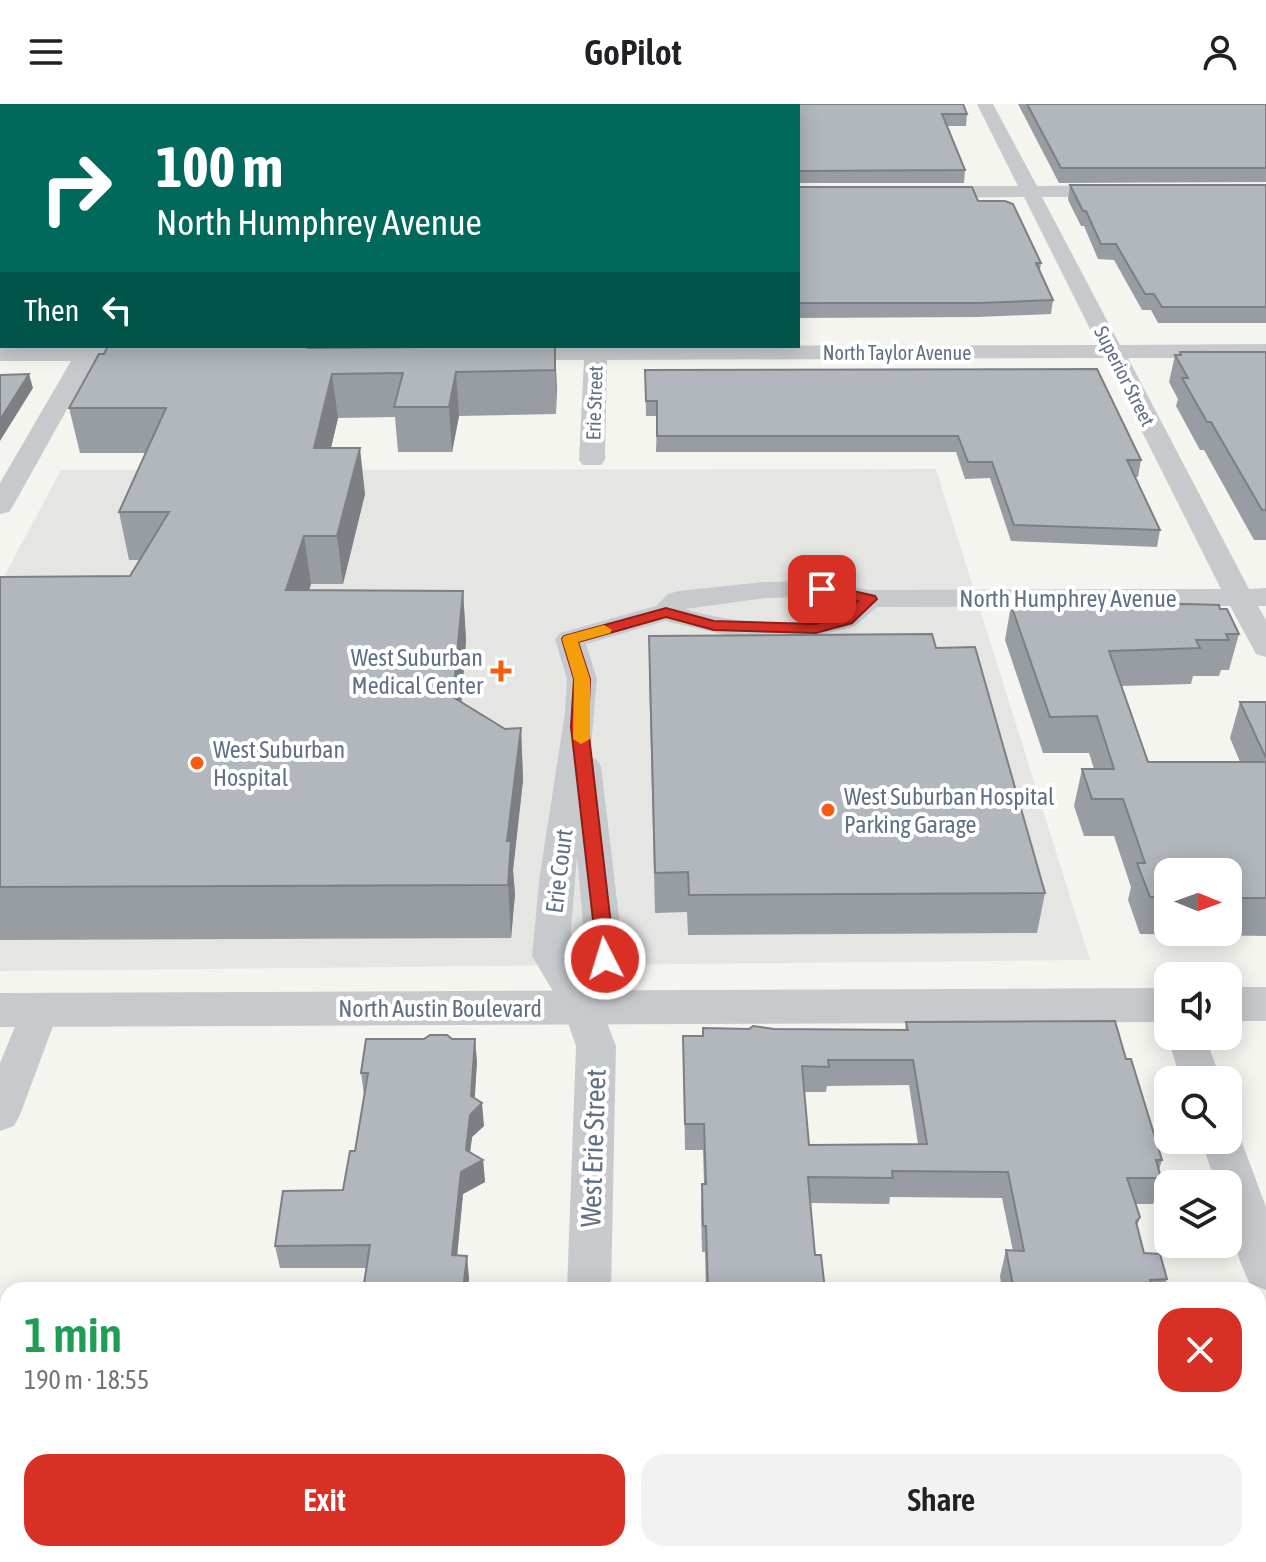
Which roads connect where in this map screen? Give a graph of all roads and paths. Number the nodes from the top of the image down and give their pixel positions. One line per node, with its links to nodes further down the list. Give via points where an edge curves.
1 (985, 104): 2 (street, Superior Street)
2 (1030, 191): 3 (street); 4 (street); 8 (street, Superior Street)
3 (1131, 191)
4 (917, 192)
5 (596, 349): 8 (street, North Taylor Avenue); 9 (street, North Taylor Avenue); 12 (street, Erie Street)
6 (89, 350): 10 (street); 11 (street); 13 (street)
7 (1266, 351): 8 (street, North Taylor Avenue)
8 (1113, 352): 14 (street, Superior Street)
9 (493, 353)
10 (0, 354)
11 (168, 354)
12 (592, 460)
13 (0, 506)
14 (1253, 597): 15 (street, North Humphrey Avenue); 18 (street, Superior Street)
15 (869, 599): 16 (street, North Humphrey Avenue, via 822,589 765,590 678,600); 16 (street, via 846,620 816,629 714,626)
16 (666, 612): 17 (street, North Humphrey Avenue)
17 (570, 639): 19 (street, Erie Court, via 582,679)
18 (1266, 648)
19 (580, 727): 23 (street, Erie Court, via 605,959); 23 (street, Erie Court, via 550,956)
20 (1242, 1004): 21 (street)
21 (1266, 1004)
22 (1154, 1005): 23 (street, North Austin Boulevard)
23 (582, 1007): 24 (street, North Austin Boulevard); 28 (street, West Erie Street, via 596,1046)
24 (20, 1010): 25 (street)
25 (0, 1115)
26 (1227, 1154): 27 (street)
27 (1266, 1271)
28 (589, 1282)

